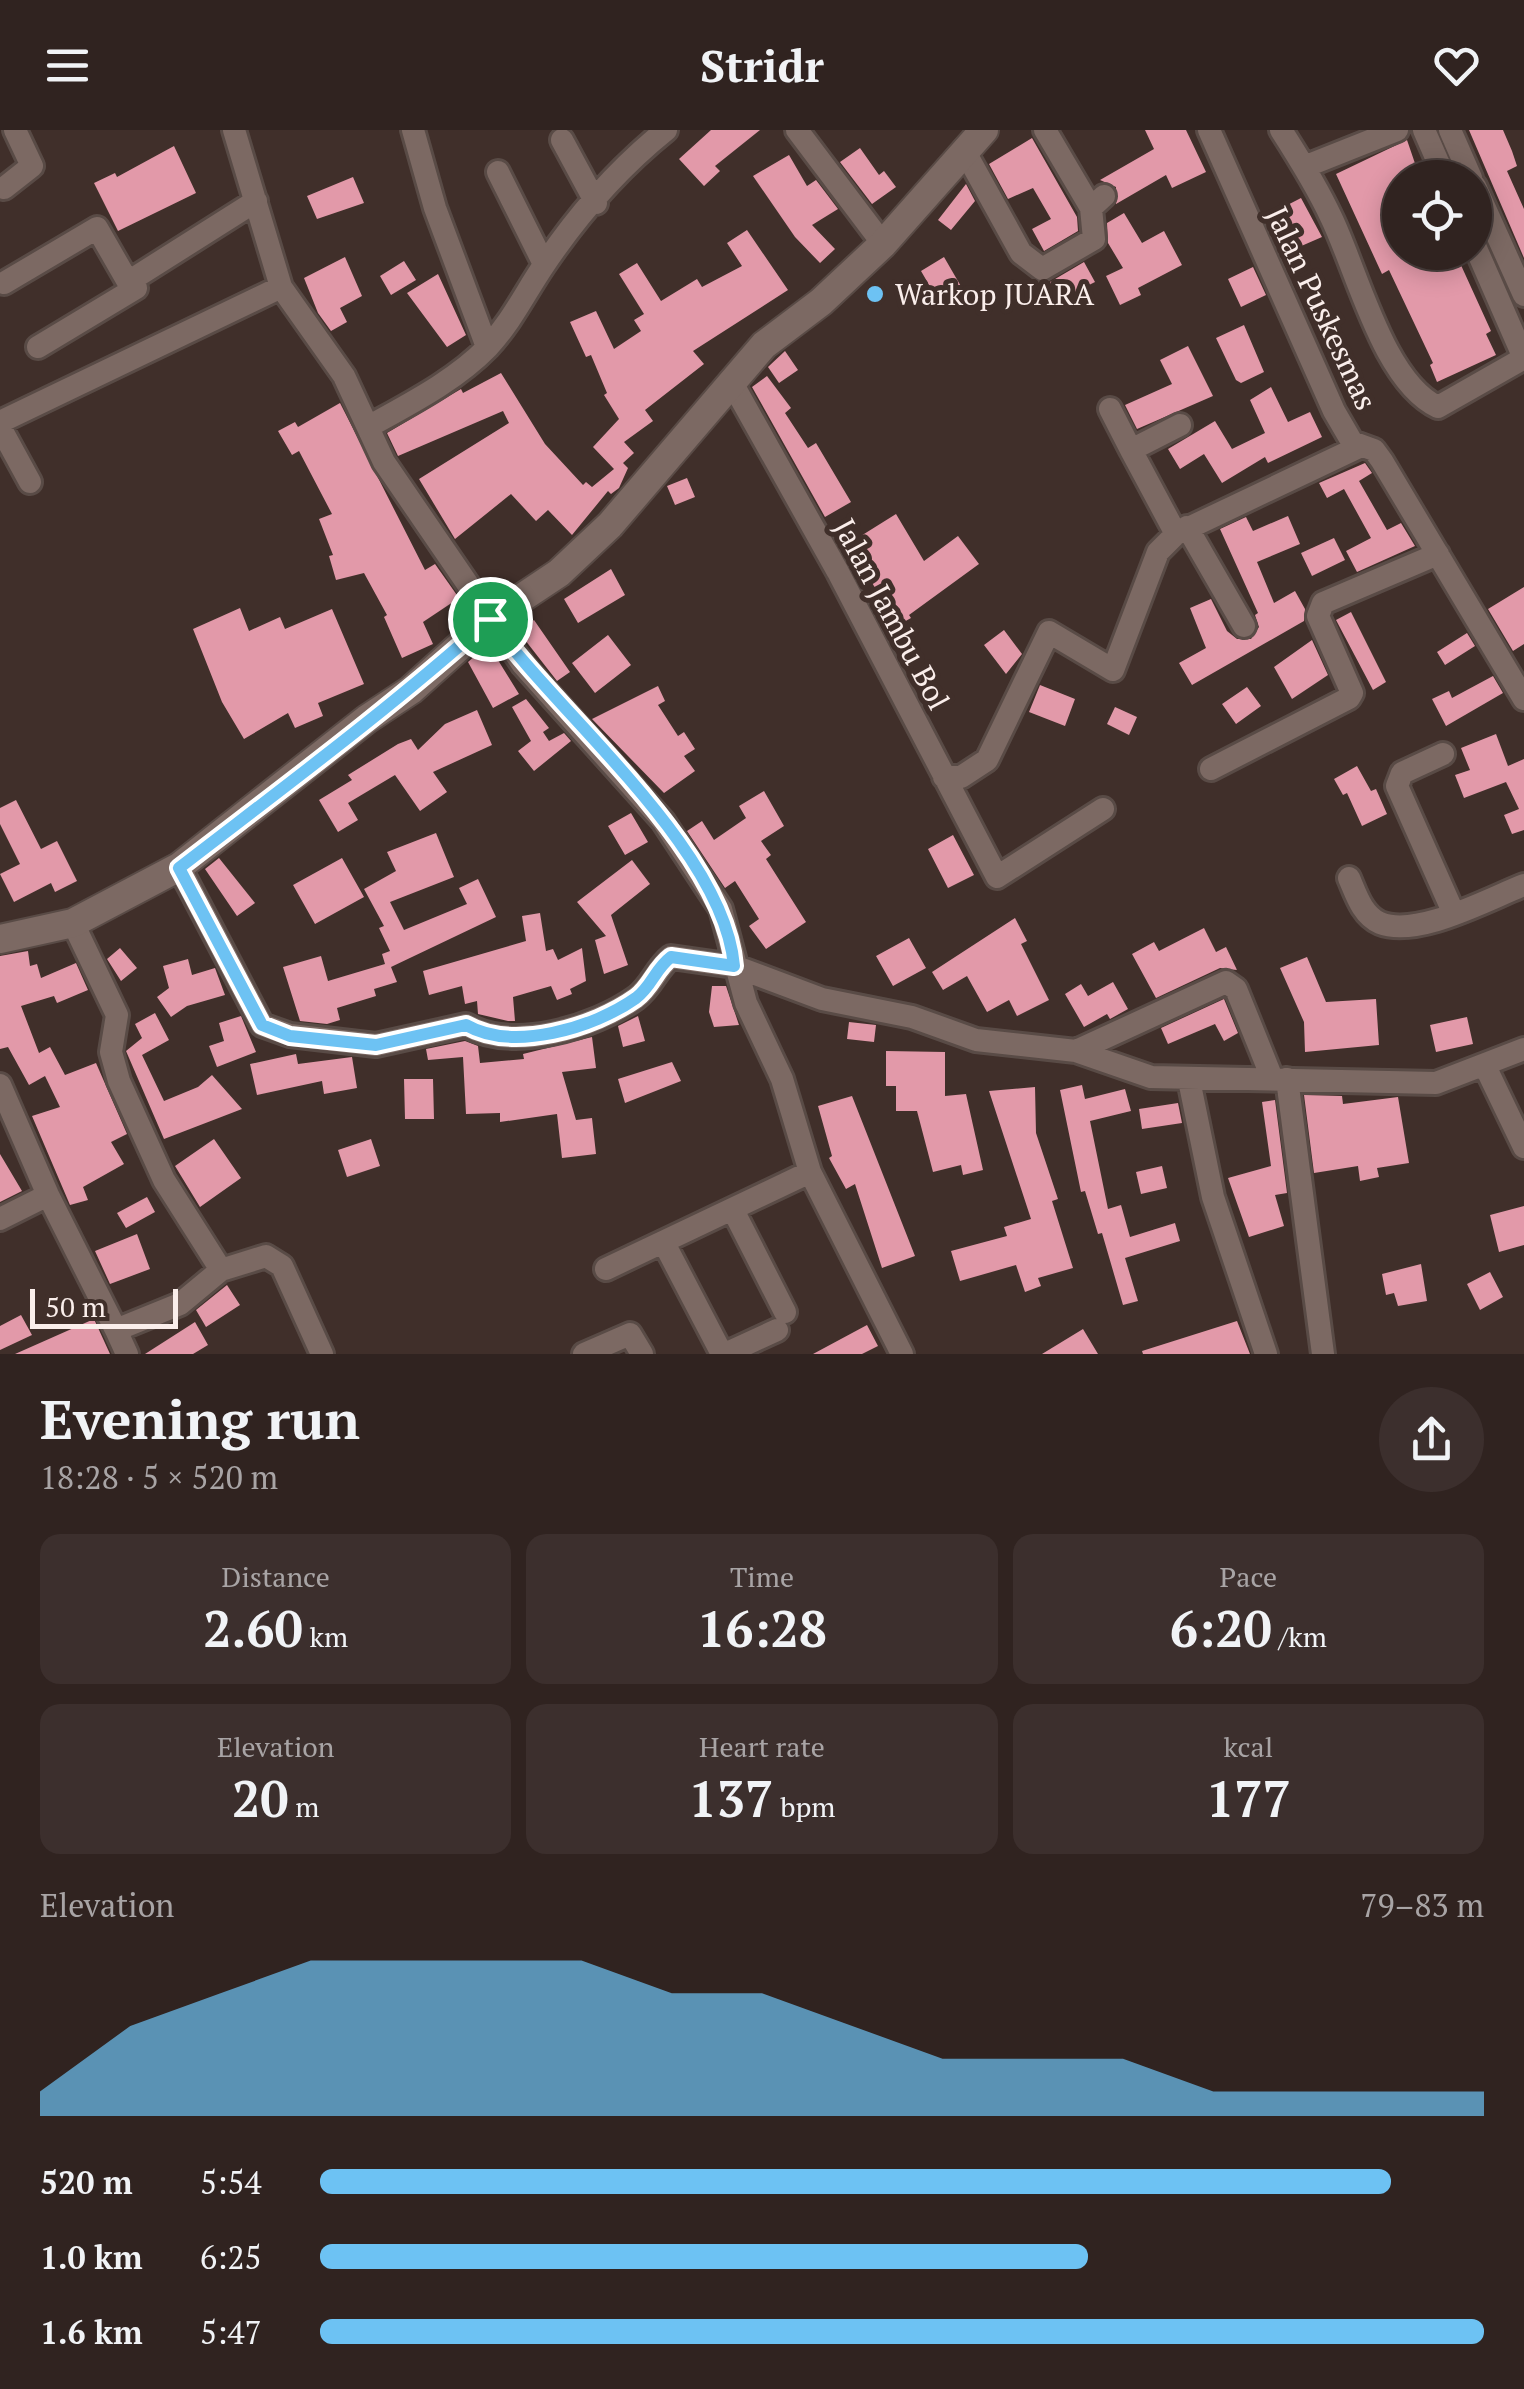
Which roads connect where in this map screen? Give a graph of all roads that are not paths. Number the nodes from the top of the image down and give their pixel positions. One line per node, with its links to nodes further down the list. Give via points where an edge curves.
1 (16, 130): 18 (street, via 32,166)
2 (234, 130): 19 (street)
3 (413, 130): 30 (street)
4 (666, 130): 20 (street, via 620,169)
5 (797, 130): 22 (street)
6 (1046, 130): 13 (street, via 1097,202 1094,239 1042,268 1021,253)
7 (1208, 130): 37 (street, Jalan Puskesmas, via 1334,411)
8 (1282, 130): 16 (street)
9 (1397, 130): 16 (street)
10 (1424, 130): 14 (street)
11 (1450, 130): 15 (street)
12 (562, 140): 20 (street)
13 (974, 140): 22 (street)
14 (1437, 160)
15 (1464, 160)
16 (1304, 167): 31 (street, via 1394,360 1420,398 1438,407)
17 (498, 172): 23 (street)
18 (4, 188)
19 (256, 201): 25 (street); 27 (street)
20 (596, 203): 23 (street)
21 (1492, 224): 28 (street)
22 (882, 244): 32 (street, via 822,302 764,344)
23 (544, 264): 30 (street)
24 (1486, 270): 31 (street)
25 (128, 282): 26 (street, via 96,228); 29 (street, via 136,288)
26 (4, 283)
27 (281, 287): 34 (street); 36 (street, via 344,376)
28 (1524, 295)
29 (38, 347)
30 (487, 347): 36 (street, via 417,400)
31 (1524, 358)
32 (732, 381): 42 (street, via 610,525 559,572); 48 (street, Jalan Jambu Bol)
33 (1110, 410): 38 (street)
34 (0, 425): 39 (street)
35 (1180, 425): 38 (street)
36 (368, 426): 42 (street, via 384,462)
37 (1361, 446): 40 (street); 41 (street, Jalan Puskesmas, via 1382,461)
38 (1131, 450): 40 (street)
39 (30, 482)
40 (1181, 530): 43 (street); 48 (street, via 1158,552 1113,670 1049,632 987,760 961,777)
41 (1438, 554): 44 (street, Jalan Puskesmas); 47 (street, via 1323,603 1318,616 1346,670 1349,698)
42 (490, 619): 50 (street, via 410,690); 56 (street, via 523,666 664,821 722,910)
43 (1244, 626)
44 (1514, 656): 45 (street, Jalan Puskesmas)
45 (1524, 699)
46 (1442, 754): 53 (street, via 1402,773 1397,786)
47 (1212, 769)
48 (944, 777): 49 (street, Jalan Jambu Bol, via 997,877)
49 (1103, 809)
50 (179, 868): 54 (street); 56 (street, via 262,1025 290,1036 376,1045 466,1025 483,1035 530,1035 588,1024 634,1000 671,957)
51 (1349, 878): 53 (street, via 1362,908 1378,922 1398,926)
52 (1524, 884): 53 (street)
53 (1454, 914)
54 (73, 922): 55 (street); 71 (street, via 116,1015 111,1052 118,1081 164,1180)
55 (0, 939)
56 (734, 966): 58 (street, via 822,999 912,1017 976,1040); 65 (street, via 782,1079)
57 (1524, 1049): 59 (street)
58 (1076, 1051): 60 (street, via 1226,982 1236,989); 61 (street, via 1151,1077)
59 (1484, 1066): 60 (street, via 1436,1083); 64 (street)
60 (1280, 1078): 61 (street); 80 (street)
61 (1189, 1080): 79 (street, via 1213,1197)
62 (0, 1086): 63 (street)
63 (8, 1122): 66 (street)
64 (1524, 1147)
65 (810, 1172): 67 (street); 78 (street)
66 (48, 1196): 68 (street); 72 (street)
67 (733, 1210): 69 (street); 77 (street, via 781,1321)
68 (0, 1219)
69 (664, 1243): 70 (street); 77 (street)
70 (606, 1269)
71 (222, 1270): 72 (street, via 180,1304); 74 (street, via 266,1256 282,1266)
72 (116, 1330): 73 (street)
73 (127, 1354)
74 (322, 1354)
75 (584, 1354): 76 (street, via 630,1334)
76 (642, 1354)
77 (723, 1354)
78 (902, 1354)
79 (1266, 1354)
80 (1323, 1354)

